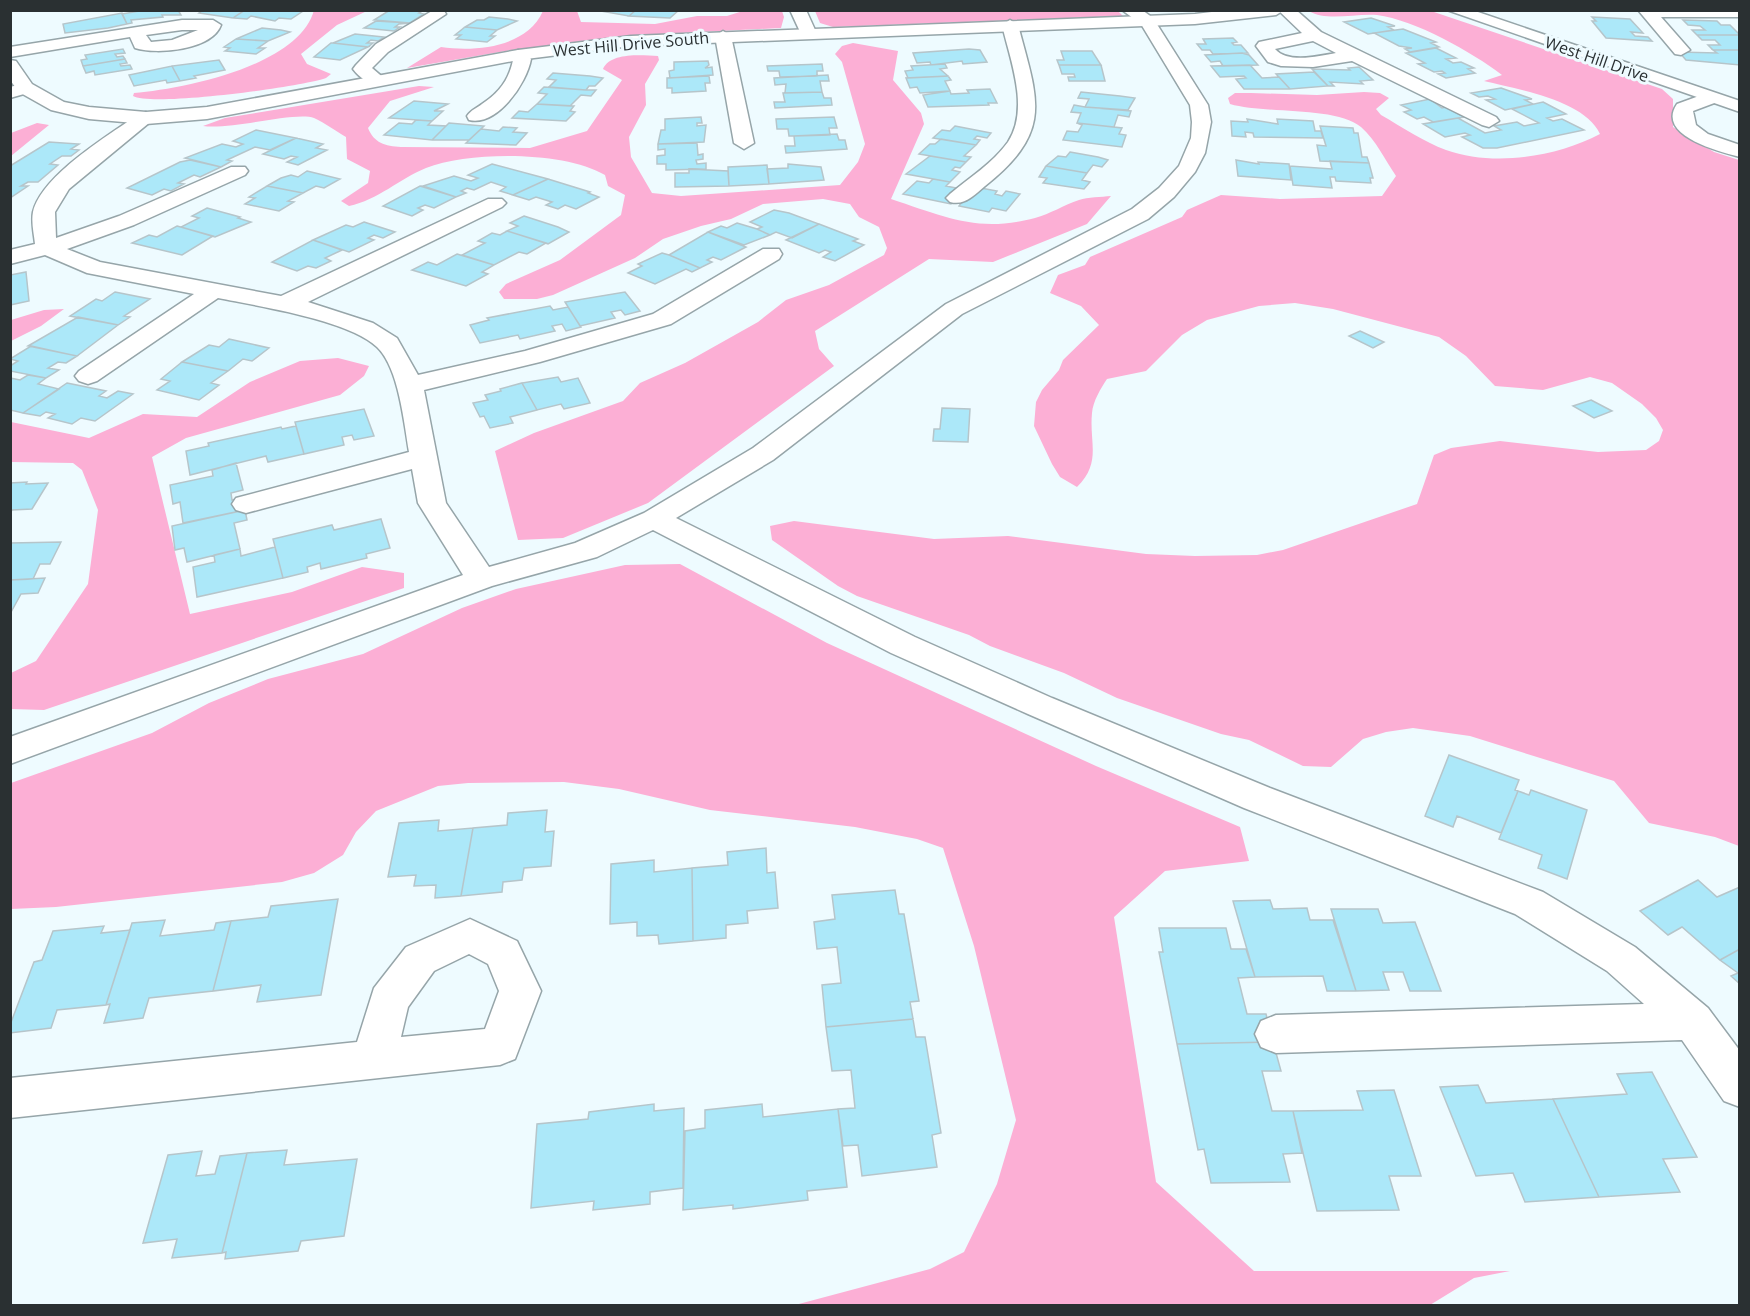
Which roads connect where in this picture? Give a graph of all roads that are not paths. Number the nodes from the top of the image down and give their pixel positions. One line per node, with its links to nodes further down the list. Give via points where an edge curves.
1 (798, 10): 11 (street)
2 (1276, 10): 8 (street, West Hill Drive South)
3 (1286, 10): 13 (street)
4 (1455, 10): 21 (street, West Hill Drive)
5 (1646, 11): 6 (street); 14 (street)
6 (1740, 12)
7 (438, 14): 19 (street, via 382,48 362,69)
8 (1139, 16): 9 (street, West Hill Drive South); 40 (street, via 1199,105 1203,120 1195,160 1158,201 1091,240 954,309 763,454)
9 (1010, 25): 11 (street, West Hill Drive South); 29 (street, via 1027,103 1022,136 1013,149)
10 (136, 31): 15 (street)
11 (808, 32): 12 (street, West Hill Drive South)
12 (723, 36): 16 (street, West Hill Drive South, via 631,41); 26 (street)
13 (1315, 36): 17 (street); 17 (street, via 1265,46 1274,58 1284,60 1315,61)
14 (1681, 50)
15 (10, 52)
16 (518, 55): 19 (street, West Hill Drive South); 23 (street, via 522,58 521,72 498,101)
17 (1355, 55): 25 (street)
18 (10, 65): 20 (street, West Hill Drive South)
19 (376, 81): 24 (street, West Hill Drive South, via 207,113)
20 (18, 91): 24 (street, West Hill Drive South, via 89,113)
21 (1710, 98): 22 (street, West Hill Drive); 27 (street, via 1684,108 1686,127 1696,136)
22 (1740, 107)
23 (476, 116)
24 (146, 118): 31 (street, via 87,161 48,201 43,211 46,246)
25 (1489, 121)
26 (744, 143)
27 (1740, 152)
28 (238, 171): 31 (street, via 143,215)
29 (957, 198)
30 (495, 203): 35 (street)
31 (51, 249): 33 (street); 34 (street, via 95,268)
32 (771, 254): 37 (street, via 662,319 531,357)
33 (10, 257)
34 (215, 290): 35 (street); 36 (street)
35 (286, 303): 37 (street, via 364,328 388,343)
36 (88, 376)
37 (410, 385): 38 (street)
38 (423, 457): 39 (street); 41 (street, via 432,503)
39 (246, 504)
40 (654, 519): 41 (street, via 586,550); 43 (street, via 903,645 1040,706 1257,798 1529,903 1621,959)
41 (482, 579): 42 (street)
42 (10, 751)
43 (1693, 1021): 44 (street); 46 (street)
44 (1276, 1034)
45 (374, 1059): 47 (street)
46 (1740, 1088)
47 (10, 1098)

